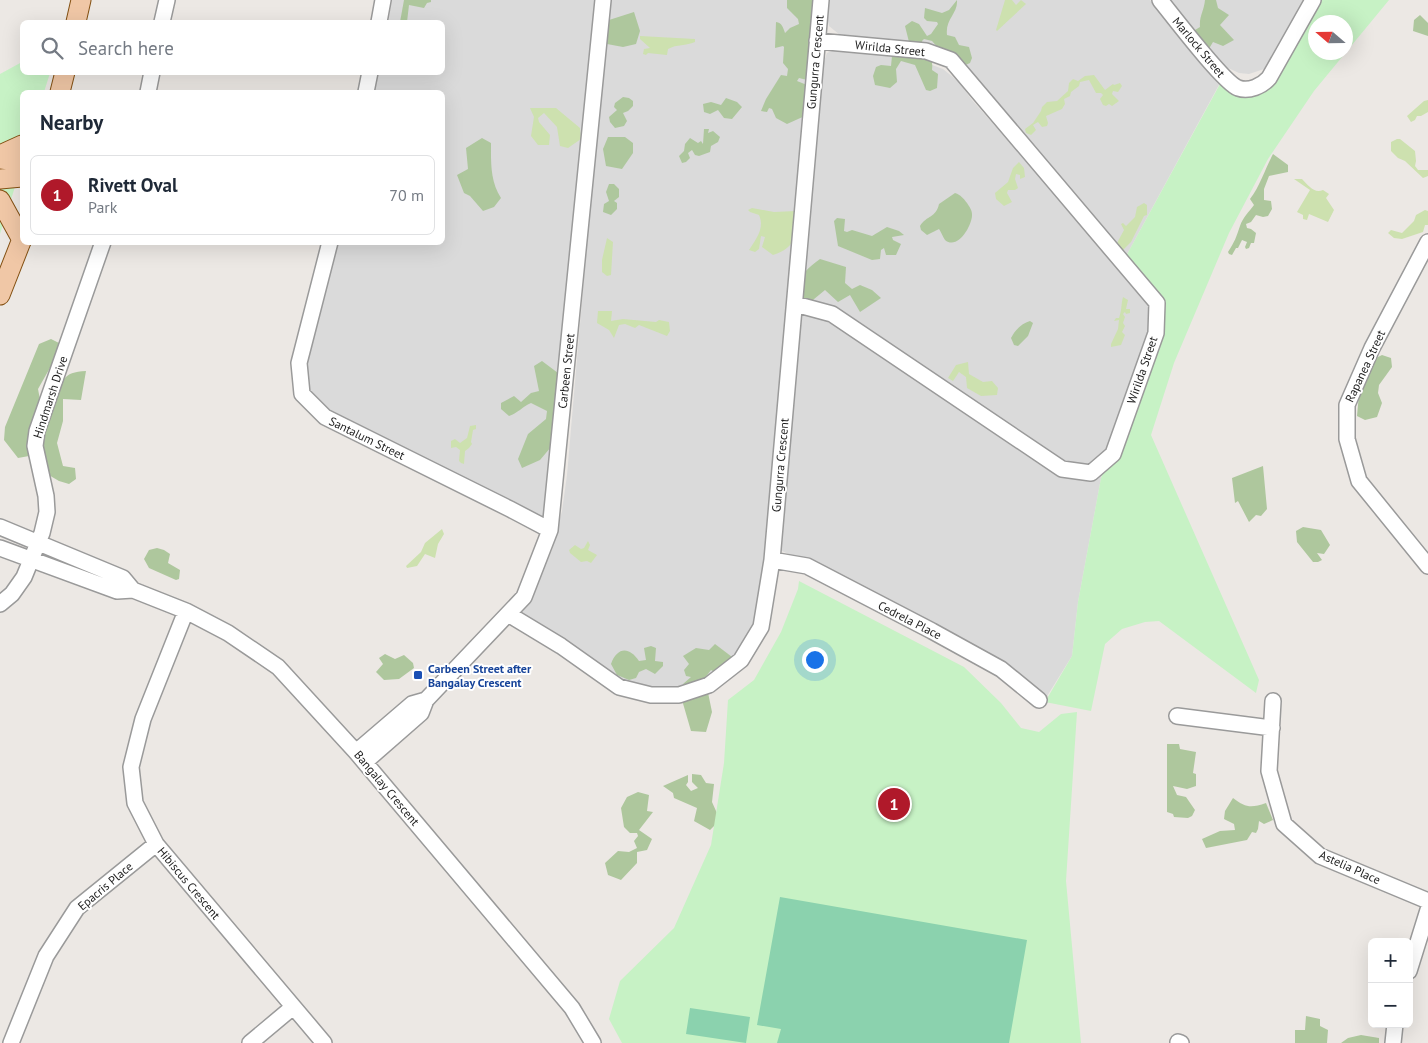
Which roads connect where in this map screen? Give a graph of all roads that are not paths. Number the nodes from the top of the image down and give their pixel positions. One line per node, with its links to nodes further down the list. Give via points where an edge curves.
1 (81, 0): 8 (main road)
2 (167, 0): 9 (street)
3 (383, 0): 10 (street)
4 (603, 0): 32 (street, Carbeen Street)
5 (821, 0): 11 (street, Gungurra Crescent)
6 (1160, 0): 7 (street, Marlock Street, via 1224,77 1238,88 1255,88 1264,84)
7 (1313, 0)
8 (76, 20)
9 (162, 20)
10 (379, 20)
11 (817, 41): 30 (street, Gungurra Crescent); 30 (street, Wirilda Street, via 926,51 951,60 1157,303 1156,333 1113,454 1091,473 1062,468 832,314)
12 (64, 75): 15 (main road)
13 (151, 75): 16 (street)
14 (369, 75): 17 (street)
15 (60, 90)
16 (148, 90)
17 (366, 90)
18 (20, 146): 19 (main road)
19 (0, 157): 20 (main road)
20 (20, 164)
21 (20, 177): 22 (main road)
22 (0, 178)
23 (0, 200): 24 (main road)
24 (20, 236)
25 (1428, 242): 37 (street, Rapanea Street, via 1372,348 1346,406 1346,414 1347,439 1359,481)
26 (20, 245): 29 (main road)
27 (102, 245): 33 (street, Hindmarsh Drive, via 37,431 35,446 46,496 46,512)
28 (329, 245): 32 (street, Santalum Street, via 299,364 302,394 325,418)
29 (0, 295)
30 (795, 304): 36 (street, Gungurra Crescent)
31 (0, 527): 33 (street, Bangalay Crescent)
32 (550, 530): 41 (street, Carbeen Street, via 524,597)
33 (38, 544): 35 (street, Hindmarsh Drive); 38 (street, Bangalay Crescent, via 123,578)
34 (0, 548): 35 (street, Bangalay Crescent)
35 (31, 560): 38 (street, Bangalay Crescent, via 117,591); 39 (street, Hindmarsh Drive, via 24,577)
36 (772, 560): 41 (street, Gungurra Crescent, via 761,627 741,660 709,685 679,695 650,695 619,687); 42 (street, Cedrela Place, via 807,566 932,631 1001,669)
37 (1428, 566)
38 (132, 590): 40 (street, Bangalay Crescent)
39 (0, 604)
40 (186, 612): 46 (street, Bangalay Crescent, via 228,634 278,667); 47 (street, Hibiscus Crescent, via 143,720 132,767 136,803)
41 (508, 614): 46 (street, Carbeen Street, via 426,700 412,704)
42 (1039, 700)
43 (1273, 701): 45 (street, Astelia Place)
44 (1177, 716): 45 (street)
45 (1272, 728): 48 (street, Astelia Place, via 1270,771 1284,824 1320,856)
46 (360, 757): 56 (street, Bangalay Crescent, via 572,1008)
47 (156, 844): 51 (street, Hibiscus Crescent); 53 (street, Epacris Place, via 77,908 46,956)
48 (1428, 901)
49 (1428, 910): 50 (street)
50 (1413, 958)
51 (293, 1007): 54 (street); 55 (street, Hibiscus Crescent)
52 (1394, 1028): 57 (street)
53 (12, 1043)
54 (250, 1043)
55 (324, 1043)
56 (593, 1043)
57 (1392, 1043)

